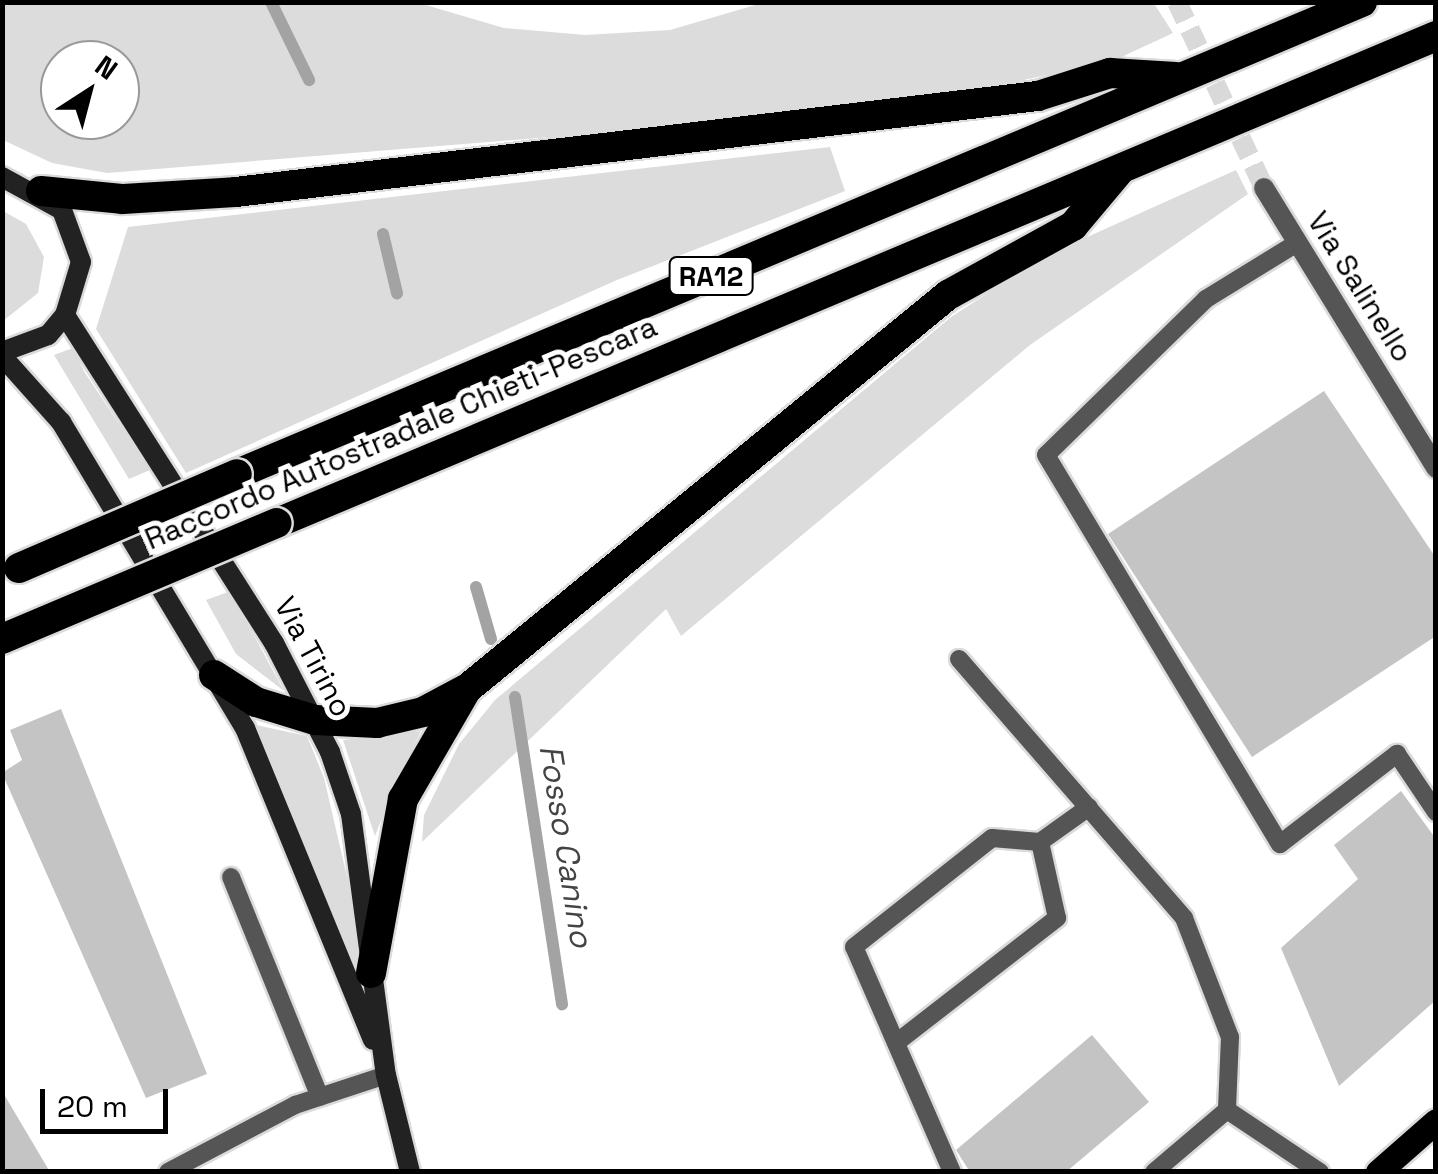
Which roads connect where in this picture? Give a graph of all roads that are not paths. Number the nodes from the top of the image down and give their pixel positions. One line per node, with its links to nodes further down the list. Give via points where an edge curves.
1 (1362, 2): 3 (highway, Raccordo Autostradale Chieti-Pescara / RA12)
2 (1436, 36): 4 (highway, Raccordo Autostradale Chieti-Pescara / RA12)
3 (1184, 77): 7 (highway, via 1110,73 998,101 236,192 122,199); 12 (highway, Raccordo Autostradale Chieti-Pescara / RA12, bridge)
4 (1121, 168): 13 (highway, Raccordo Autostradale Chieti-Pescara / RA12, bridge); 16 (highway, via 1073,226 948,295)
5 (2, 177): 7 (main road)
6 (1264, 188): 8 (street, Via Salinello)
7 (41, 191): 9 (main road, via 62,210 78,248)
8 (1297, 243): 11 (street, Via Salinello); 19 (lane, via 1206,299 1046,455 1280,844 1397,754)
9 (66, 315): 10 (main road, via 48,334); 17 (main road, Via Tirino)
10 (2, 354): 15 (main road, Via Tirino, via 60,422)
11 (1436, 468)
12 (11, 571)
13 (2, 638)
14 (959, 658): 18 (lane)
15 (214, 675): 17 (highway, via 256,702); 24 (main road, Via Tirino, via 245,728)
16 (468, 688): 17 (highway, via 423,712 377,722); 22 (highway, via 403,799)
17 (315, 720): 22 (main road, Via Tirino, via 352,814)
18 (1089, 807): 20 (lane); 26 (lane, via 1184,918 1230,1037)
19 (1436, 812)
20 (1040, 842): 23 (lane, via 1057,918); 23 (lane, via 992,838 854,947)
21 (231, 877): 25 (lane)
22 (371, 974): 24 (main road, Via Tirino)
23 (896, 1043): 30 (lane)
24 (386, 1074): 25 (lane); 29 (main road, Via Tirino)
25 (320, 1097): 28 (lane)
26 (1227, 1110): 31 (lane); 32 (lane)
27 (1436, 1121): 33 (main road)
28 (168, 1172)
29 (410, 1172)
30 (952, 1172)
31 (1154, 1172)
32 (1320, 1172)
33 (1378, 1172)

